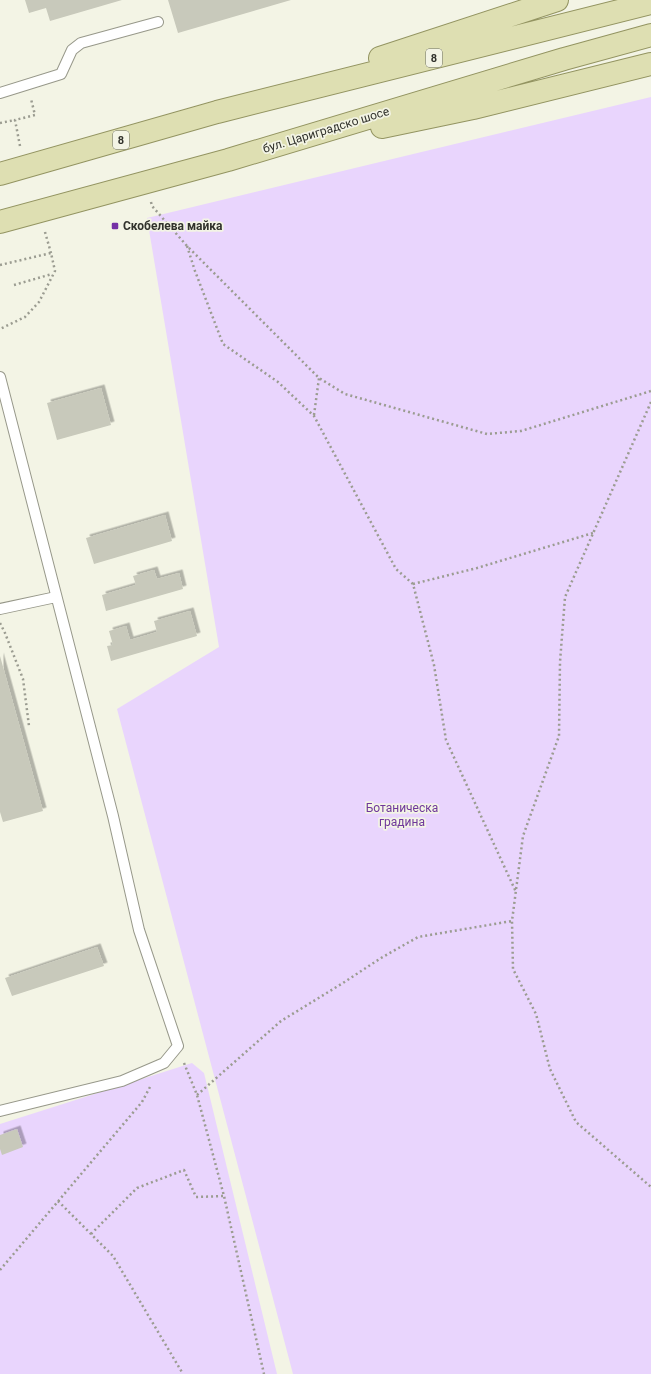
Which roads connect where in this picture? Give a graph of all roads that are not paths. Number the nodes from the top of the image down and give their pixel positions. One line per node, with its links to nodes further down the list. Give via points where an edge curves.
1 (557, 0): 7 (main road)
2 (651, 3): 7 (main road, 8)
3 (158, 22): 6 (lane, via 81,43 72,50 61,74)
4 (651, 35): 8 (main road, бул. Цариградско шосе, via 564,58)
5 (651, 64): 8 (main road, via 473,108)
6 (0, 92)
7 (217, 112): 9 (main road, 8)
8 (228, 160): 10 (main road, бул. Цариградско шосе)
9 (0, 174)
10 (0, 222)
11 (0, 377): 12 (lane)
12 (56, 598): 13 (lane); 14 (lane, via 114,816 139,930 178,1046 164,1063 122,1081)
13 (0, 609)
14 (0, 1111)

